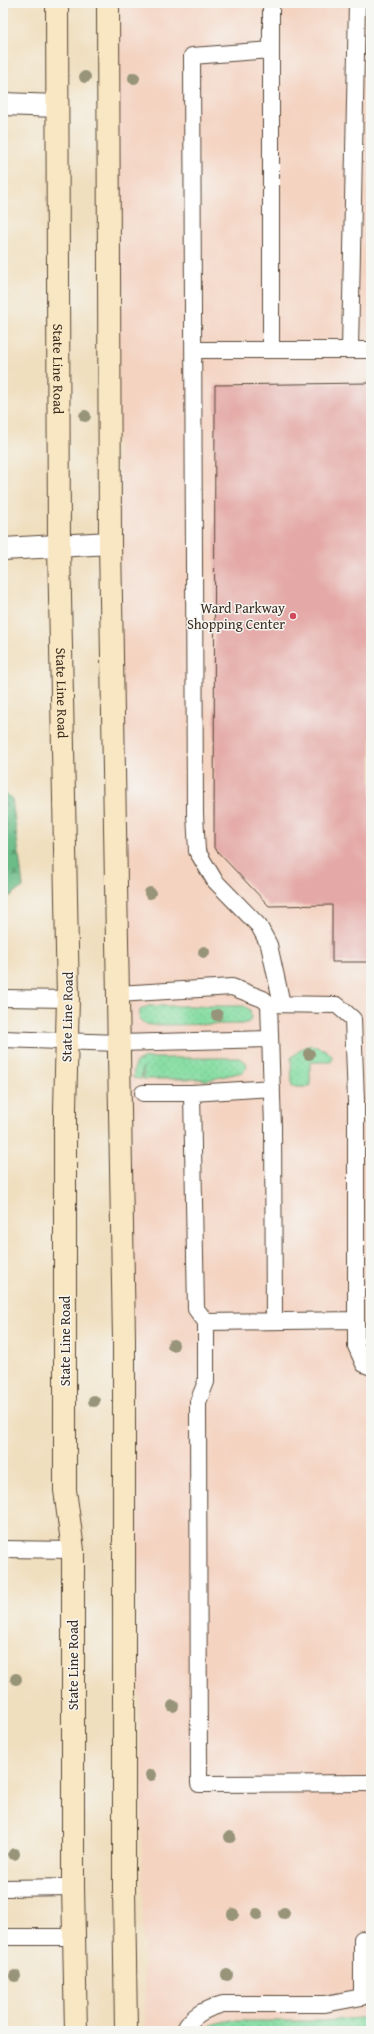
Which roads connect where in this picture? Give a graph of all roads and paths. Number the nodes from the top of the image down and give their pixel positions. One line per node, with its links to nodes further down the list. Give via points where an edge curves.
1 (57, 3): 7 (main road, State Line Road)
2 (108, 3): 12 (main road)
3 (271, 3): 5 (lane)
4 (356, 3): 10 (lane)
5 (271, 50): 8 (lane, via 192,56); 9 (lane)
6 (3, 104): 7 (street)
7 (57, 106): 13 (main road, State Line Road)
8 (194, 350): 9 (lane); 18 (lane, via 197,851 215,881 258,926 270,945)
9 (271, 350): 10 (lane)
10 (350, 350): 11 (lane)
11 (371, 350)
12 (110, 543): 13 (street); 15 (main road)
13 (59, 546): 14 (street); 17 (main road, State Line Road)
14 (3, 549)
15 (118, 994): 18 (lane, via 232,987); 22 (main road)
16 (3, 998): 17 (lane)
17 (68, 999): 21 (main road, State Line Road)
18 (276, 1004): 20 (lane); 27 (lane, via 337,1005 352,1019 356,1101)
19 (3, 1039): 21 (lane)
20 (269, 1039): 22 (lane); 23 (lane)
21 (66, 1042): 22 (lane); 31 (main road, State Line Road, via 65,1490)
22 (119, 1043): 40 (main road, via 124,1339)
23 (272, 1088): 25 (lane); 26 (lane)
24 (143, 1093): 25 (lane)
25 (192, 1093): 28 (lane, via 196,1309)
26 (274, 1320): 27 (lane); 28 (lane)
27 (356, 1320): 29 (lane, via 356,1346 364,1364)
28 (206, 1322): 32 (lane, via 206,1382 198,1402 199,1784)
29 (371, 1367)
30 (3, 1549): 31 (lane)
31 (73, 1550): 33 (main road, State Line Road)
32 (371, 1783)
33 (73, 1887): 34 (lane); 36 (main road, State Line Road)
34 (3, 1888)
35 (3, 1937): 36 (lane)
36 (74, 1937): 39 (main road, State Line Road)
37 (362, 1939): 38 (lane)
38 (366, 1997): 41 (lane, via 325,2004 223,2004 198,2014)
39 (76, 2031)
40 (126, 2031)
41 (184, 2031)

